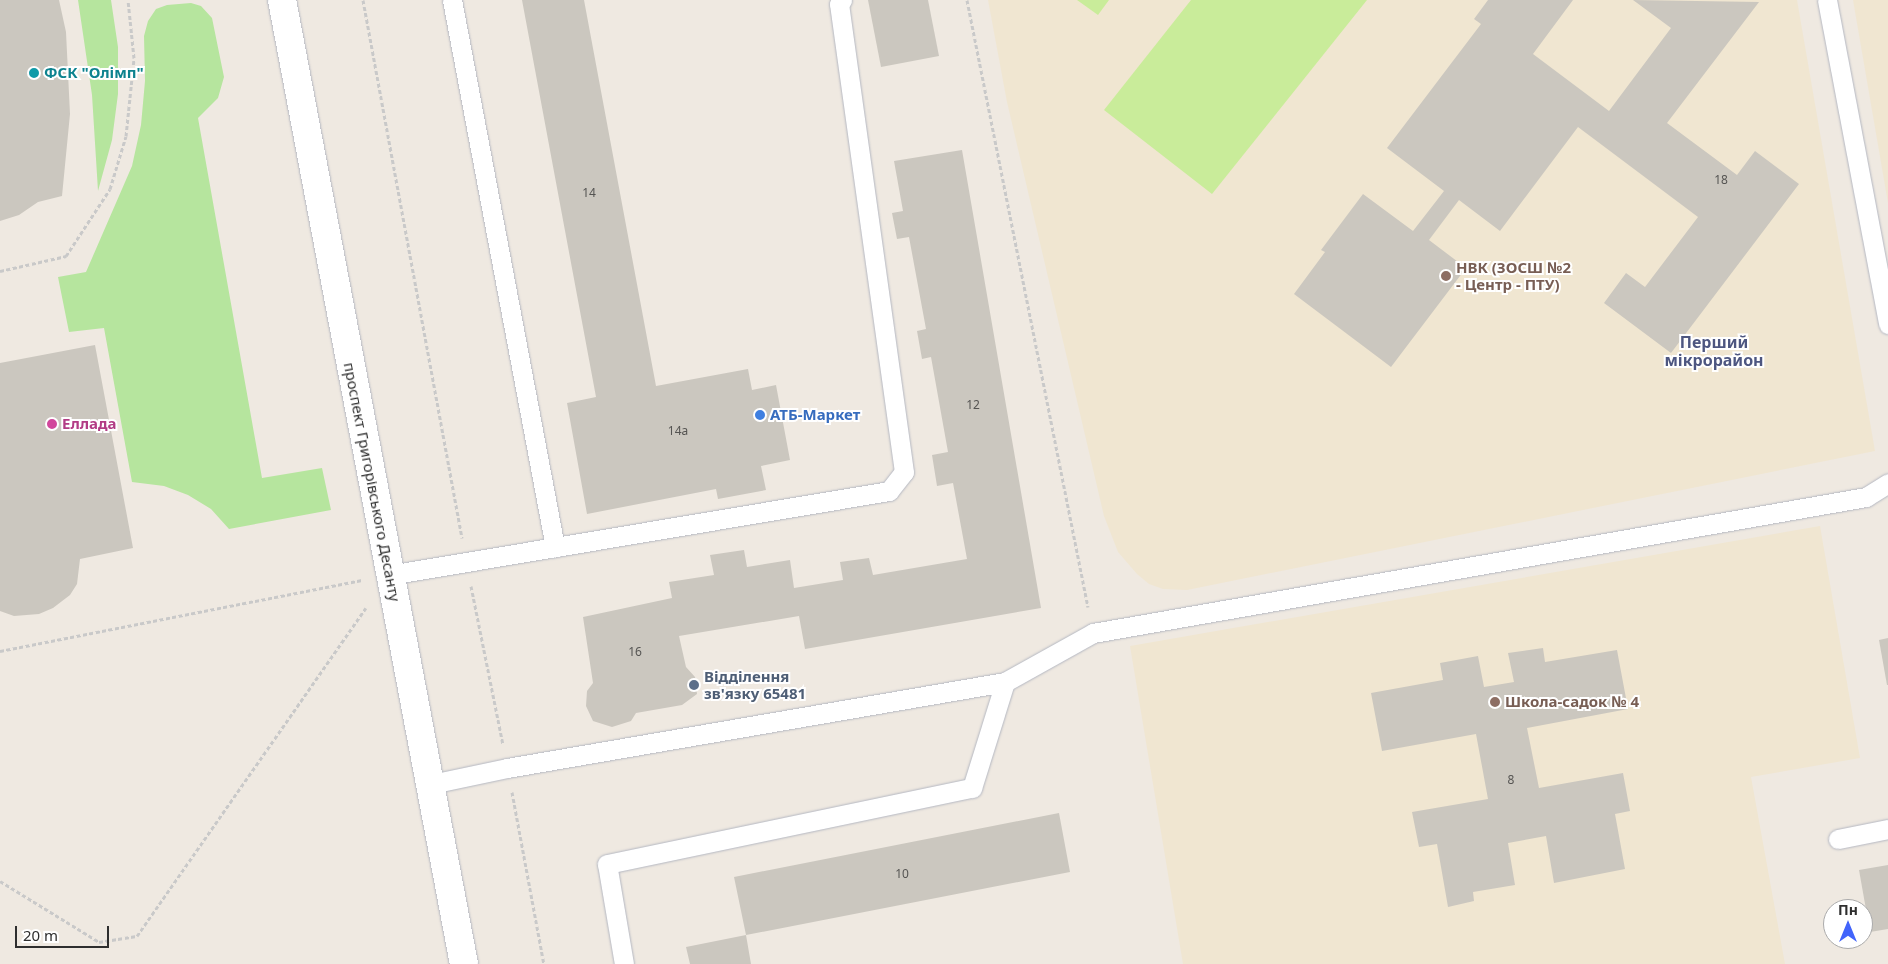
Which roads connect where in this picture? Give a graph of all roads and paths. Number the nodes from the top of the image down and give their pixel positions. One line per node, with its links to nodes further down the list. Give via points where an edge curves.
1 (128, 0): 8 (path, via 134,58 126,136 110,189 66,256)
2 (282, 0): 13 (street, проспект Григорівського Десанту)
3 (363, 0): 12 (path)
4 (452, 0): 11 (lane)
5 (842, 0): 11 (lane, via 839,4 904,472 888,491)
6 (967, 0): 14 (path)
7 (1826, 0): 9 (lane)
8 (0, 271)
9 (1888, 324)
10 (1888, 483): 14 (lane, via 1866,497)
11 (555, 547): 12 (lane)
12 (467, 562): 13 (lane); 17 (path)
13 (390, 575): 15 (path); 18 (street, проспект Григорівського Десанту); 21 (path, via 138,936 99,942)
14 (1093, 633): 16 (lane)
15 (0, 651)
16 (1005, 682): 17 (lane); 24 (lane, via 972,788 607,864)
17 (507, 768): 18 (lane); 23 (path)
18 (431, 784): 22 (street, проспект Григорівського Десанту)
19 (1888, 829): 20 (lane)
20 (1838, 839)
21 (0, 881)
22 (464, 964)
23 (544, 964)
24 (624, 964)

